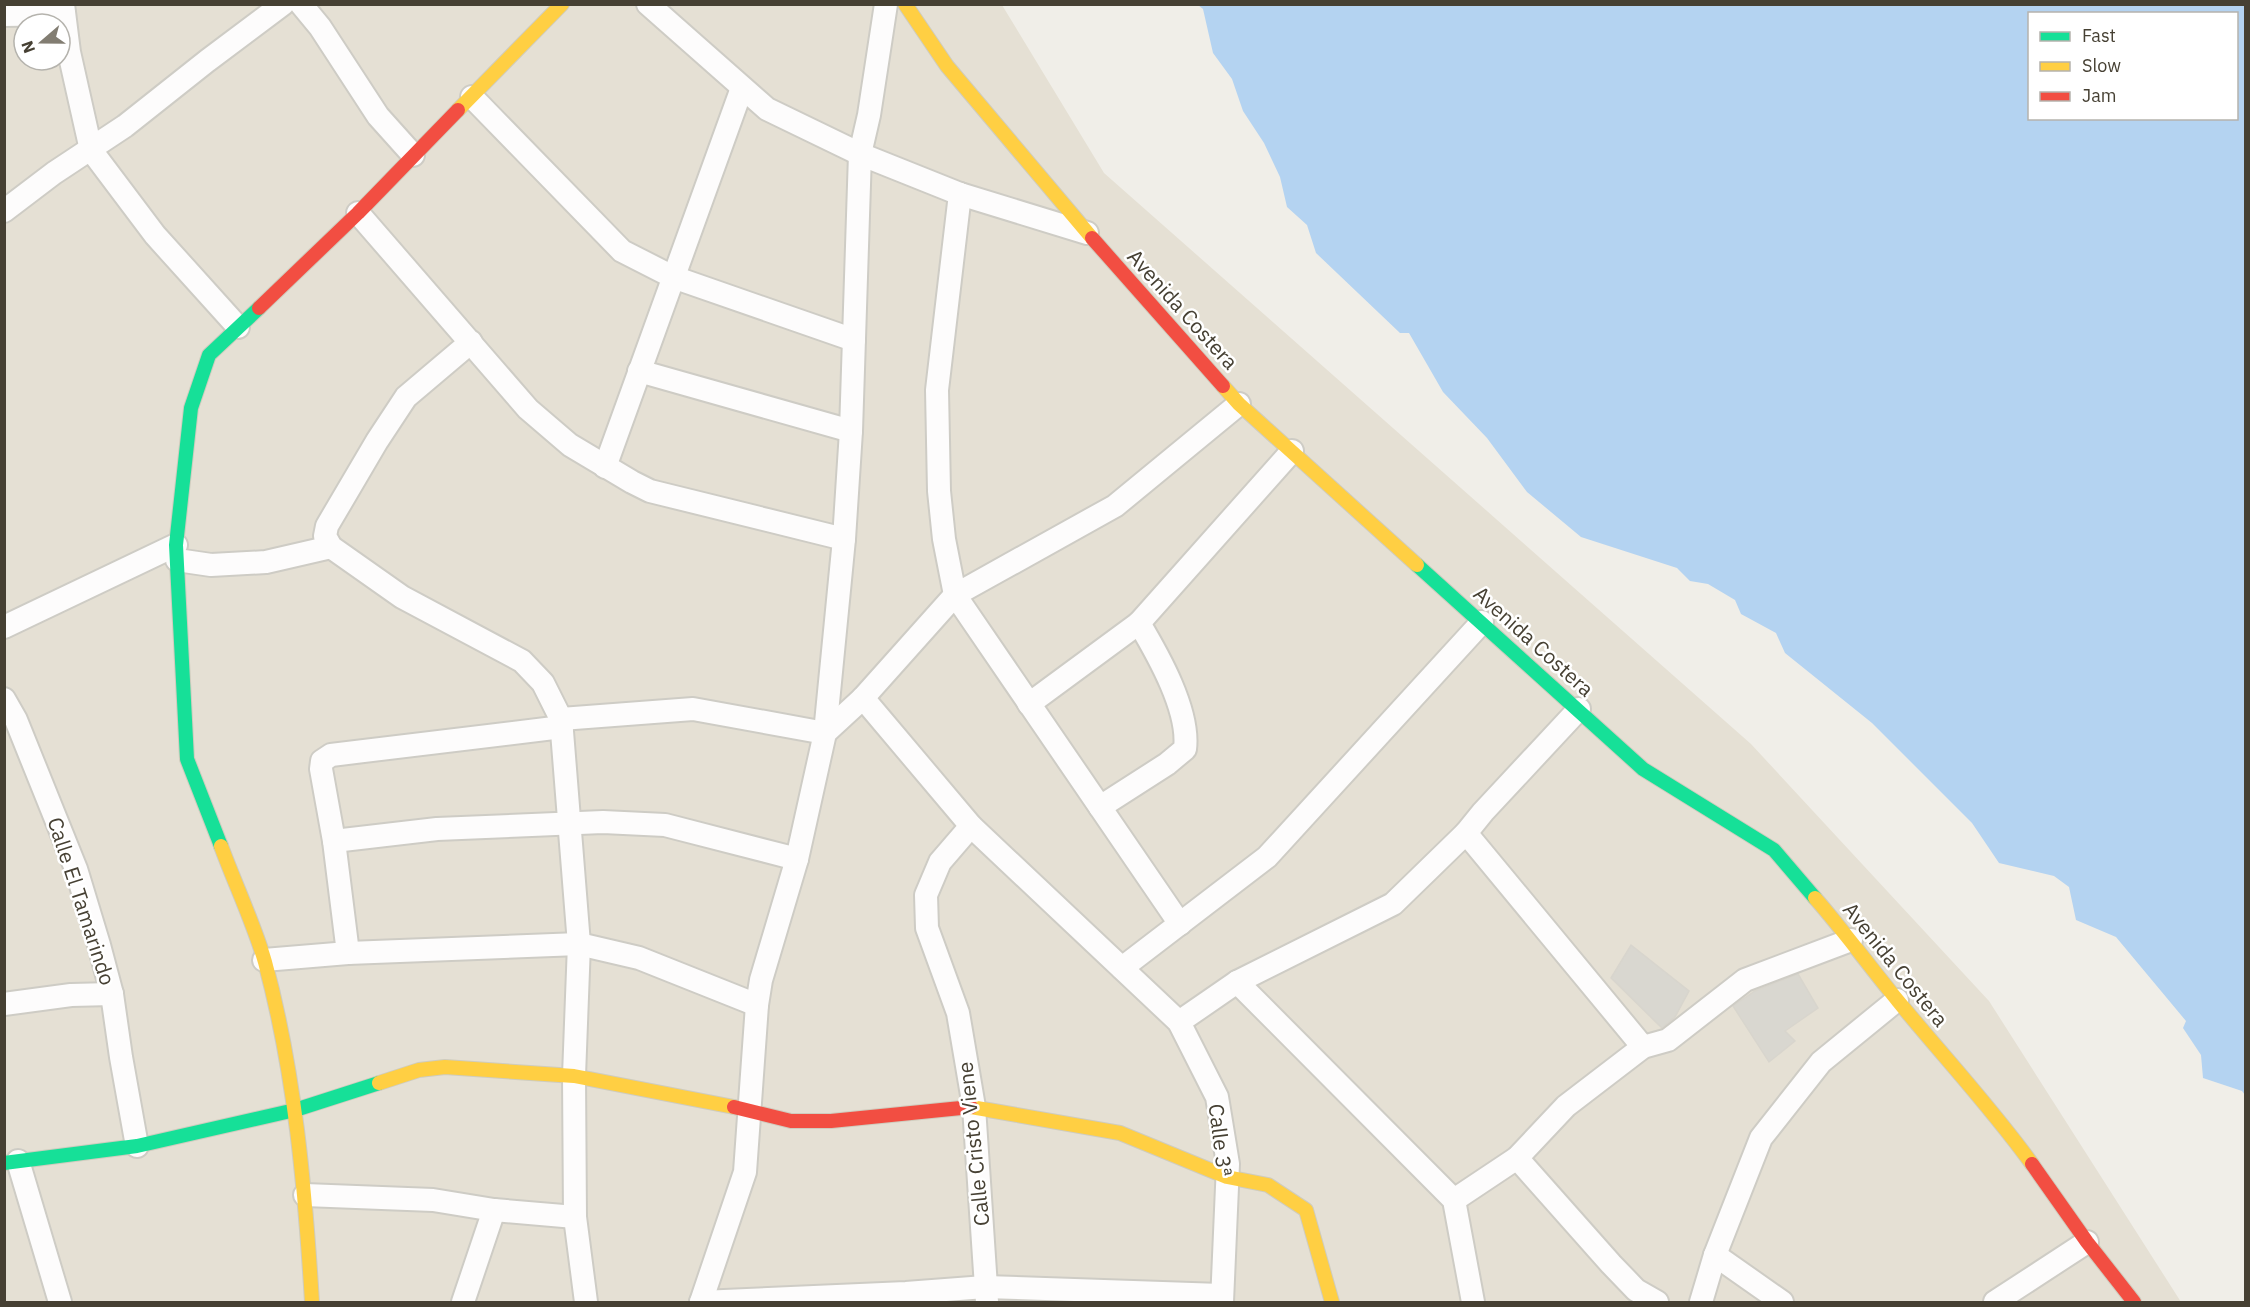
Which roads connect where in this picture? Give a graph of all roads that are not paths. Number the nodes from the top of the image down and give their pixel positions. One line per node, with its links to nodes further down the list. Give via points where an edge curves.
1 (282, 4): 11 (street)
2 (301, 4): 13 (street, via 378,116)
3 (562, 4): 10 (street)
4 (648, 4): 9 (street)
5 (886, 4): 12 (street)
6 (905, 4): 17 (street, Avenida Costera, via 947,66)
7 (64, 9): 8 (street); 11 (street, via 69,52)
8 (4, 15)
9 (742, 88): 12 (street, via 766,109); 18 (street)
10 (472, 97): 13 (street); 18 (street, via 622,251)
11 (91, 150): 15 (street); 19 (street, via 154,235)
12 (860, 154): 14 (street); 20 (street)
13 (412, 155): 16 (street)
14 (960, 194): 17 (street); 30 (street, via 937,390 939,491)
15 (4, 211)
16 (358, 213): 19 (street); 21 (street)
17 (1088, 233): 23 (street, Avenida Costera)
18 (673, 278): 20 (street); 22 (street)
19 (238, 327): 29 (street, via 209,355 191,408)
20 (854, 340): 24 (street)
21 (471, 342): 26 (street, via 528,409 570,445); 28 (street, via 406,398 327,526 325,536)
22 (639, 371): 24 (street); 26 (street)
23 (1239, 404): 25 (street, Avenida Costera); 30 (street, via 1115,506)
24 (851, 431): 27 (street)
25 (1292, 451): 31 (street, Avenida Costera); 32 (street)
26 (605, 466): 27 (street, via 650,491)
27 (844, 539): 40 (street)
28 (331, 547): 29 (street, via 266,562 212,565); 38 (street, via 402,597 522,661 543,683)
29 (177, 553): 33 (street); 51 (street, via 187,759)
30 (955, 595): 34 (street); 36 (street)
31 (1482, 622): 37 (street, Avenida Costera); 47 (street, via 1267,857)
32 (1139, 623): 36 (street); 41 (street, via 1158,654 1184,721 1185,749)
33 (4, 627)
34 (863, 698): 40 (street); 43 (street, Calle 3ª)
35 (4, 699): 39 (street, Calle El Tamarindo)
36 (1029, 704): 41 (street)
37 (1579, 709): 44 (street); 48 (street, Avenida Costera, via 1643,769 1774,850)
38 (561, 723): 40 (street, via 693,709); 42 (street); 45 (street, via 331,755 322,761 321,769)
39 (10, 724): 54 (street, Calle El Tamarindo, via 76,869)
40 (825, 733): 46 (street)
41 (1100, 807): 47 (street)
42 (569, 823): 45 (street, via 437,829); 46 (street, via 665,825); 49 (street)
43 (971, 826): 52 (street, Calle 3ª); 61 (street, Calle Cristo Viene, via 940,862 926,895 927,928 958,1012)
44 (1466, 833): 53 (street, via 1393,904); 59 (street)
45 (334, 841): 50 (street)
46 (797, 859): 57 (street)
47 (1180, 924): 52 (street)
48 (1851, 940): 55 (street, Avenida Costera); 59 (street, via 1745,980 1668,1040)
49 (579, 944): 50 (street); 57 (street, via 639,958); 60 (street)
50 (348, 953): 51 (street)
51 (264, 960): 62 (street)
52 (1122, 968): 58 (street, Calle 3ª)
53 (1237, 982): 58 (street); 69 (street)
54 (112, 994): 56 (street, via 71,995); 64 (street, Calle El Tamarindo)
55 (1897, 1000): 72 (street, Avenida Costera, via 2001,1121); 73 (street, via 1821,1062 1761,1138)
56 (4, 1005)
57 (757, 1005): 63 (street)
58 (1179, 1022): 67 (street, Calle 3ª, via 1217,1097)
59 (1643, 1047): 65 (street, via 1566,1106)
60 (573, 1076): 62 (street, via 445,1067 419,1070); 63 (street); 71 (street)
61 (974, 1107): 63 (street, via 831,1121 791,1121); 67 (street, via 1120,1133); 74 (street, Calle Cristo Viene)
62 (295, 1110): 64 (street); 68 (street)
63 (750, 1110): 80 (street, via 745,1172)
64 (137, 1146): 66 (street)
65 (1517, 1158): 69 (street); 83 (street, via 1636,1290)
66 (11, 1162): 76 (street)
67 (1227, 1177): 75 (street, Calle 3ª); 81 (street, via 1269,1185 1306,1210)
68 (305, 1195): 70 (street, via 434,1200); 77 (street)
69 (1454, 1200): 82 (street)
70 (494, 1210): 71 (street); 78 (street)
71 (575, 1217): 79 (street)
72 (2087, 1242): 86 (street); 87 (street, Avenida Costera)
73 (1715, 1255): 84 (street); 85 (street)
74 (986, 1294): 75 (street); 80 (street, via 906,1293)
75 (1221, 1299)
76 (60, 1302)
77 (312, 1302)
78 (463, 1302)
79 (586, 1302)
80 (701, 1302)
81 (1332, 1302)
82 (1473, 1302)
83 (1657, 1302)
84 (1701, 1302)
85 (1782, 1302)
86 (1995, 1302)
87 (2134, 1302)

